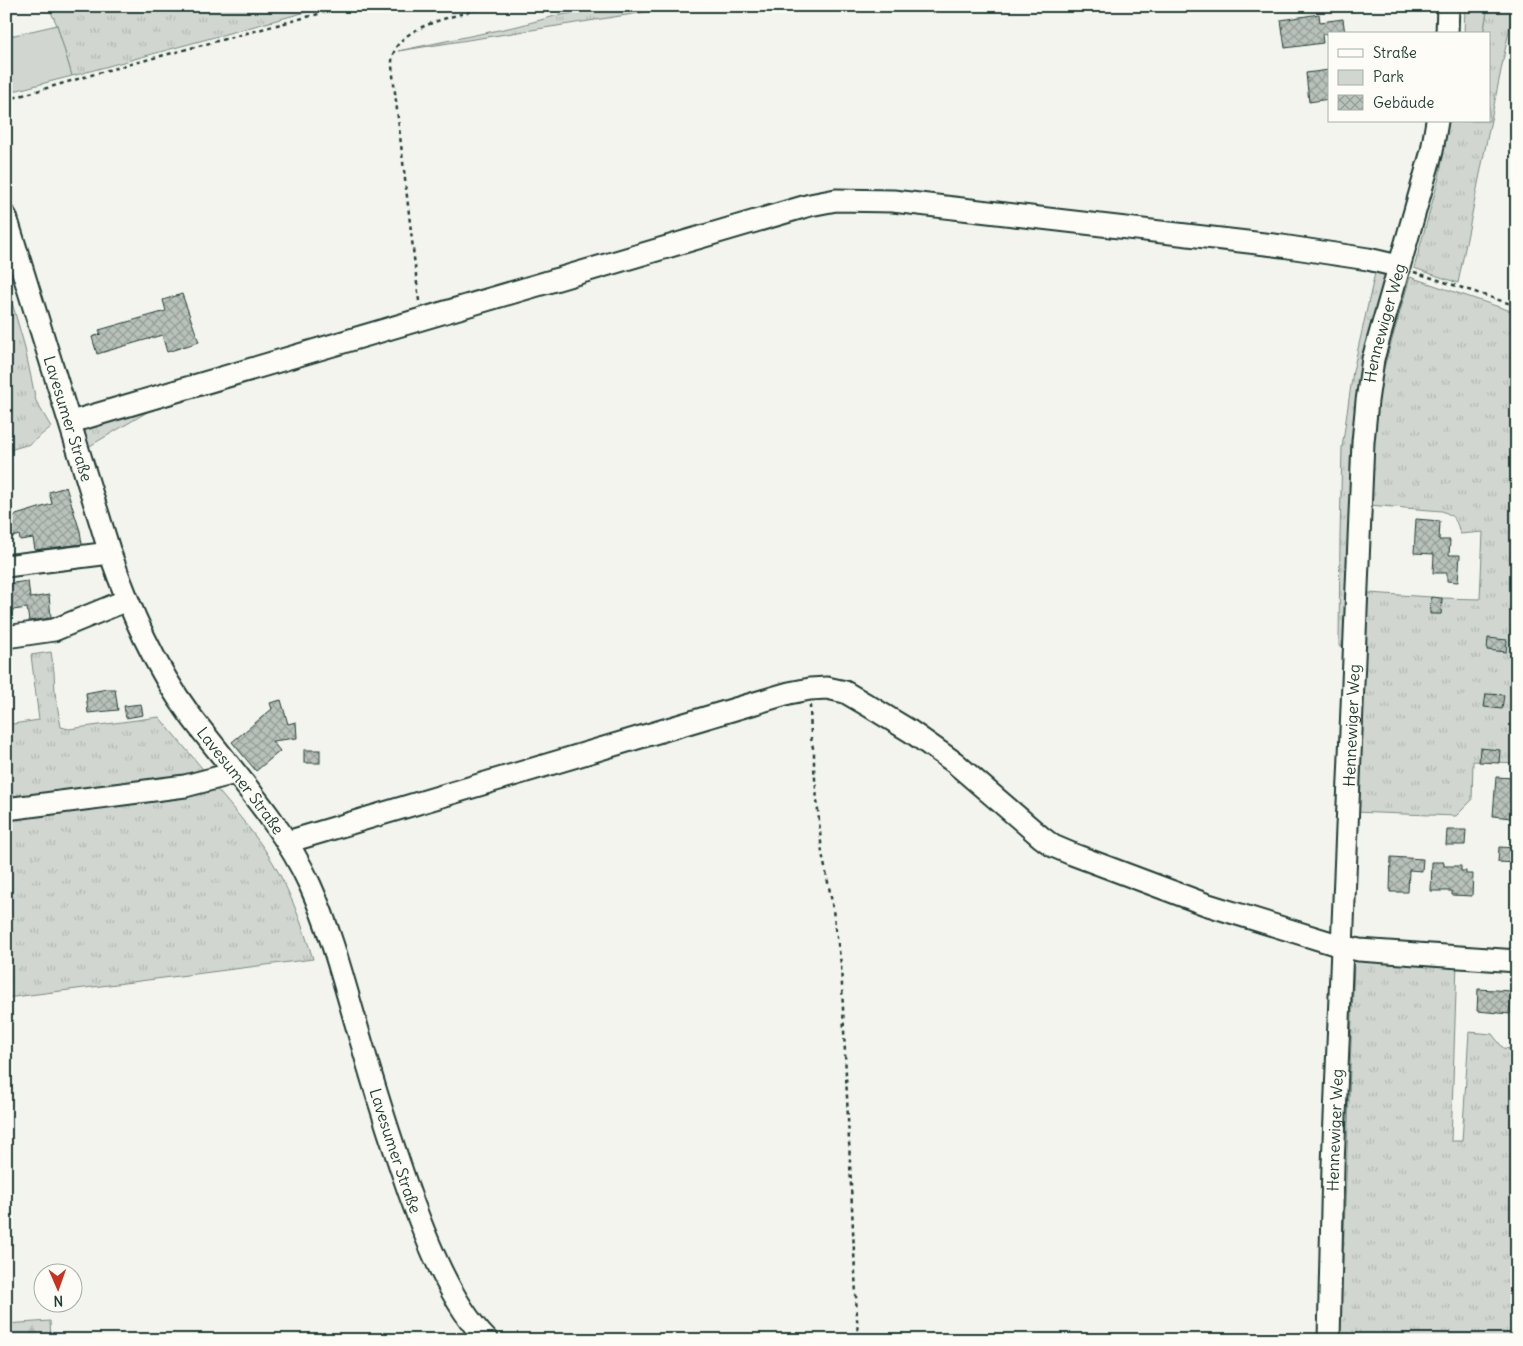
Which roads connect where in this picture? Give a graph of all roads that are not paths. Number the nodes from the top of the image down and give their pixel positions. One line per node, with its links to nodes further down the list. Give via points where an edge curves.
1 (1448, 6): 2 (street)
2 (1447, 32)
3 (1437, 122): 5 (street, Hennewiger Weg, via 1432,151)
4 (6, 217): 6 (street, Lavesumer Straße)
5 (1398, 266): 6 (street, via 1253,242 903,202 836,200); 14 (street, Hennewiger Weg, via 1373,359 1363,442)
6 (70, 422): 7 (street, Lavesumer Straße)
7 (110, 553): 8 (street); 9 (street, Lavesumer Straße)
8 (6, 566)
9 (127, 600): 10 (street, via 54,630); 11 (street, Lavesumer Straße, via 168,680)
10 (6, 637)
11 (235, 773): 12 (street, via 185,786); 13 (street, Lavesumer Straße)
12 (6, 809)
13 (287, 842): 14 (street, via 810,688 827,688 845,692 910,731 954,762 1029,827 1059,848 1205,904); 16 (street, Lavesumer Straße, via 309,882 333,944 394,1148 425,1235 446,1280)
14 (1341, 946): 15 (street); 17 (street, Hennewiger Weg)
15 (1517, 961)
16 (487, 1340)
17 (1329, 1340)

